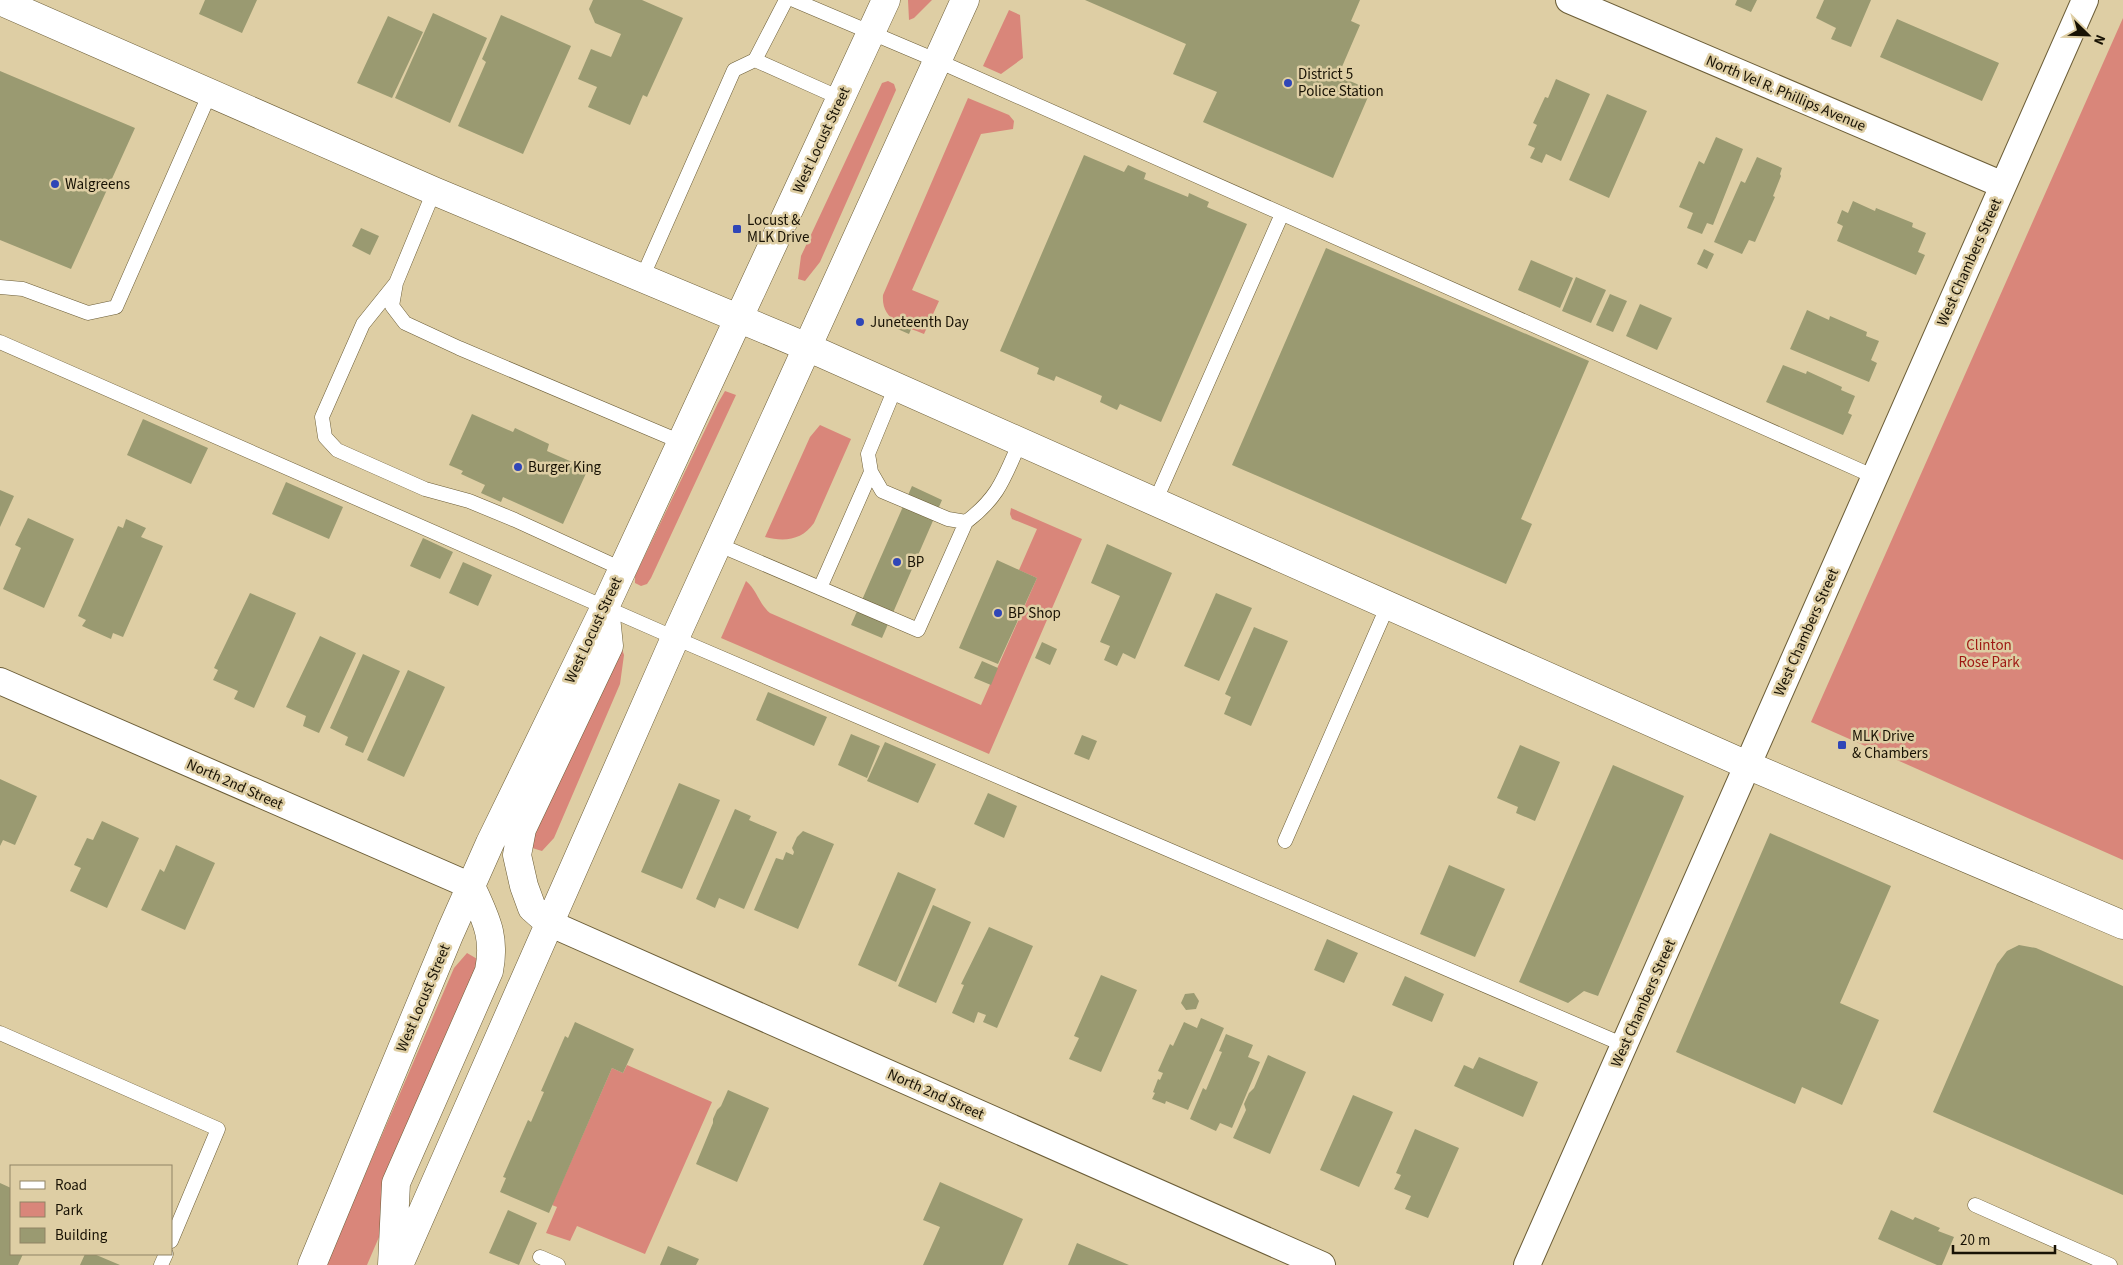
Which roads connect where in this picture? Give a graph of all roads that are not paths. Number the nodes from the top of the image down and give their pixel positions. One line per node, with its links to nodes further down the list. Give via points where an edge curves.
1 (786, 0): 9 (lane)
2 (794, 0): 8 (lane)
3 (886, 0): 8 (main road, West Locust Street)
4 (965, 0): 10 (main road)
5 (1570, 0): 13 (street, North Vel R. Phillips Avenue)
6 (2085, 0): 13 (street, West Chambers Street)
7 (0, 2): 11 (main road)
8 (871, 32): 10 (lane); 12 (main road, West Locust Street)
9 (755, 60): 12 (lane); 16 (lane, via 734,70)
10 (938, 61): 15 (lane); 21 (main road)
11 (210, 93): 14 (main road); 18 (lane, via 116,307 88,314 23,289)
12 (840, 98): 19 (main road, West Locust Street)
13 (2003, 185): 26 (street, West Chambers Street)
14 (434, 191): 16 (main road); 17 (lane)
15 (1282, 214): 26 (lane); 27 (lane)
16 (642, 278): 19 (main road)
17 (396, 283): 23 (lane, via 392,306 405,323); 30 (lane, via 363,324 322,417 325,437 337,450 416,485 516,520)
18 (0, 287)
19 (738, 318): 21 (main road); 23 (main road, West Locust Street)
20 (0, 342): 33 (lane)
21 (807, 347): 22 (main road); 29 (main road)
22 (896, 386): 24 (main road); 25 (lane, via 868,454)
23 (681, 442): 30 (main road, West Locust Street)
24 (1020, 442): 27 (main road); 28 (lane, via 998,492)
25 (871, 472): 28 (lane, via 882,491 948,519); 31 (lane)
26 (1874, 477): 36 (street, West Chambers Street)
27 (1155, 502): 32 (main road)
28 (966, 522): 31 (lane, via 918,630)
29 (717, 544): 31 (lane); 34 (main road)
30 (622, 569): 33 (main road, West Locust Street)
31 (820, 588)
32 (1388, 605): 36 (main road); 37 (lane)
33 (605, 607): 34 (lane); 38 (main road, West Locust Street); 39 (main road, via 609,646 522,829 517,855 532,908)
34 (675, 638): 39 (main road); 42 (lane)
35 (0, 681): 38 (street, North 2nd Street)
36 (1747, 765): 40 (main road); 42 (street, West Chambers Street)
37 (1285, 841)
38 (471, 886): 46 (main road, West Locust Street); 47 (main road, via 489,927 492,952 489,970 396,1183)
39 (550, 922): 48 (main road); 50 (street, North 2nd Street)
40 (2123, 925)
41 (0, 1032): 44 (lane, via 218,1129)
42 (1624, 1045): 51 (street, West Chambers Street)
43 (1975, 1205): 52 (lane)
44 (172, 1238)
45 (540, 1257): 49 (lane)
46 (312, 1265)
47 (392, 1265)
48 (399, 1265)
49 (558, 1265)
50 (1322, 1265)
51 (1527, 1265)
52 (2110, 1265)

